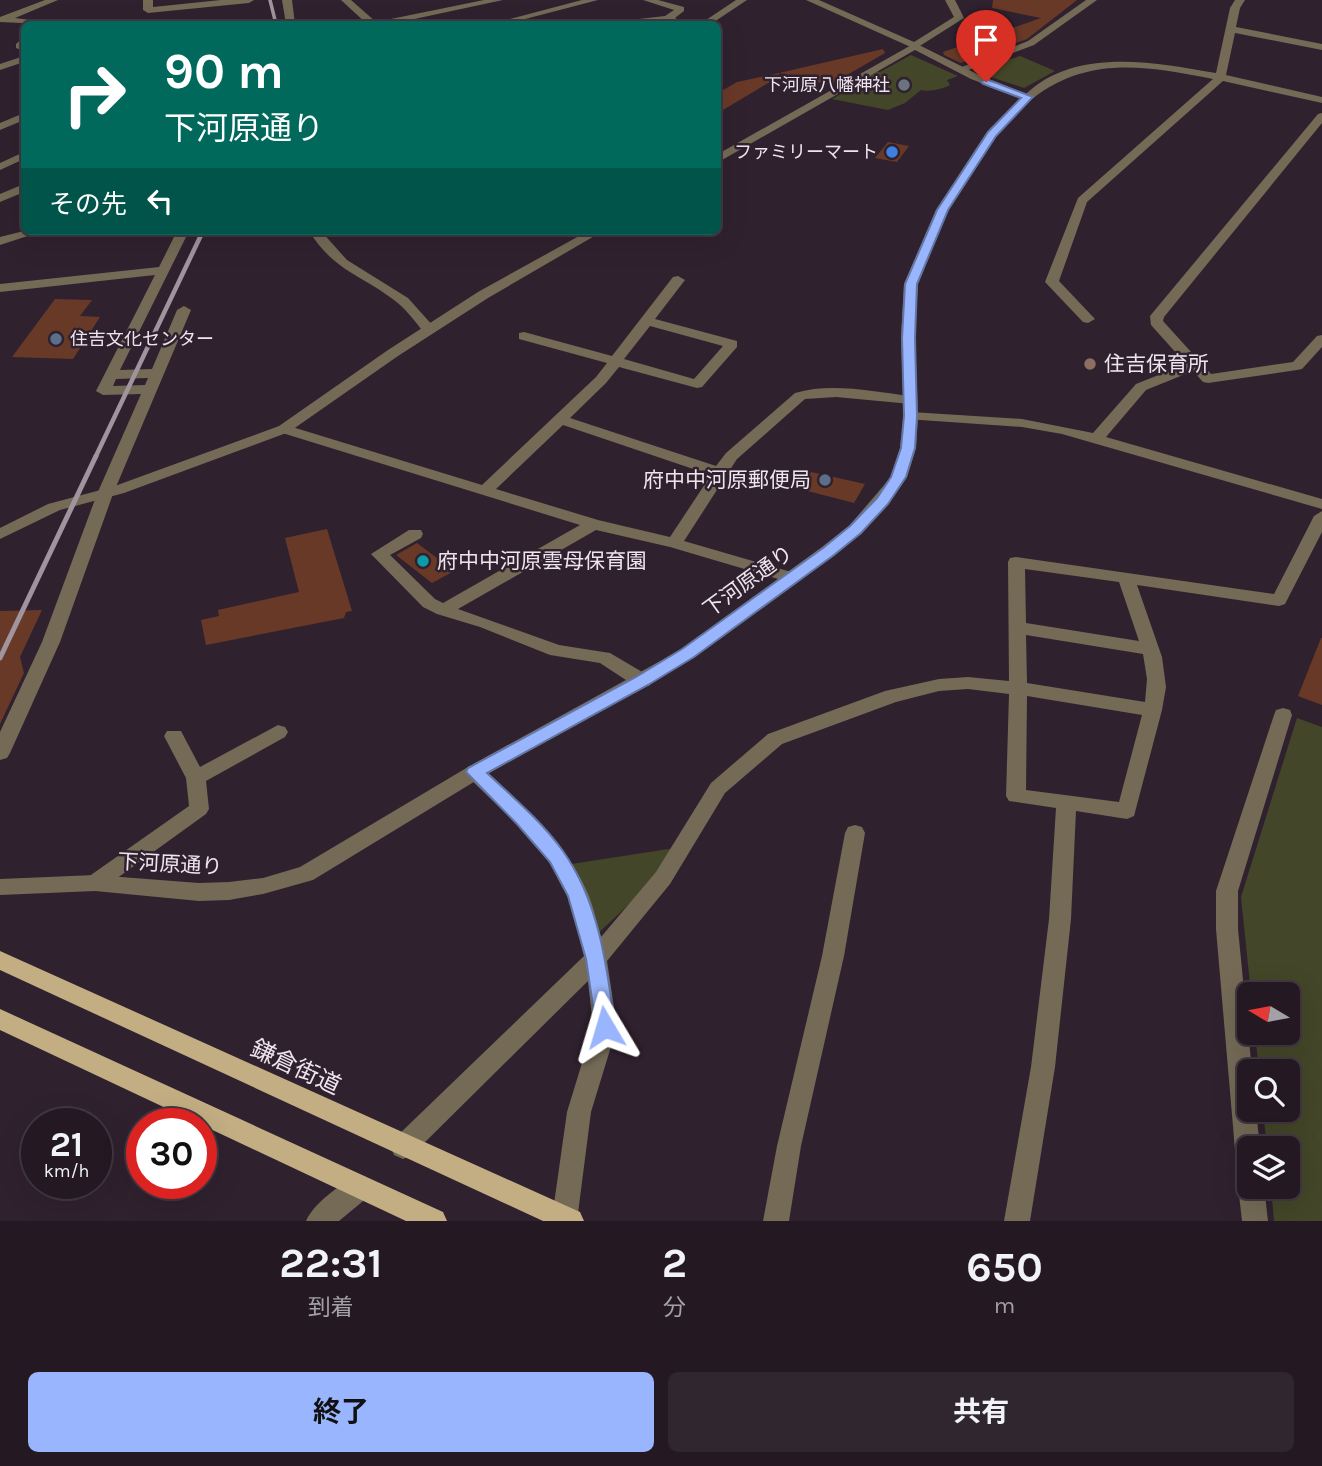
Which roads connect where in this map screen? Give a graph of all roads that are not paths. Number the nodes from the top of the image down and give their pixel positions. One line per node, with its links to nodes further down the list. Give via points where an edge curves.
1 (53, 0): 16 (street)
2 (148, 0): 3 (street, via 148,10)
3 (249, 0)
4 (287, 0): 17 (street)
5 (346, 0): 18 (street)
6 (497, 0): 14 (street); 19 (street)
7 (593, 0): 14 (street)
8 (648, 0): 15 (street, via 681,9)
9 (742, 0): 23 (street)
10 (811, 0): 26 (street)
11 (950, 0): 26 (street, via 960,18)
12 (1092, 0): 30 (street, via 1031,43)
13 (1240, 0): 25 (street)
14 (530, 17): 20 (street)
15 (668, 19): 21 (street); 22 (street)
16 (1, 20): 24 (street)
17 (290, 21)
18 (369, 21)
19 (390, 21)
20 (511, 21)
21 (649, 21)
22 (674, 21)
23 (710, 21)
24 (21, 22)
25 (1230, 29): 27 (street); 31 (street)
26 (915, 46): 30 (street); 38 (street)
27 (1322, 47)
28 (21, 60): 29 (street)
29 (0, 66)
30 (959, 70): 32 (street)
31 (1220, 78): 32 (street, 下河原通り, via 1137,66 1089,66); 33 (street, 下河原通り); 51 (street, via 1082,201 1052,282)
32 (1028, 97): 61 (street, 下河原通り, via 992,134 942,210 911,284)
33 (1322, 100)
34 (1322, 116): 57 (street, via 1157,316 1156,323)
35 (21, 117): 36 (street)
36 (3, 124)
37 (21, 156): 39 (street)
38 (721, 156)
39 (0, 167)
40 (21, 189): 41 (street)
41 (0, 198)
42 (22, 235): 46 (street)
43 (181, 235): 47 (street)
44 (316, 235): 53 (street, via 335,260 400,298)
45 (590, 235): 53 (street)
46 (0, 241)
47 (163, 270): 49 (street); 59 (street)
48 (678, 280): 52 (street)
49 (0, 288)
50 (184, 310): 58 (street)
51 (1088, 319)
52 (646, 321): 56 (street); 56 (street, via 732,344 697,384)
53 (429, 330): 63 (street)
54 (524, 336): 56 (street)
55 (1322, 339): 57 (street, via 1297,366 1208,379)
56 (616, 360): 62 (street)
57 (1195, 365): 64 (street, via 1141,387)
58 (157, 373): 59 (street); 60 (street)
59 (111, 375): 60 (street, via 103,391)
60 (151, 389): 67 (street)
61 (911, 408): 64 (street, via 1022,423); 65 (street, via 805,393 742,444); 74 (street, 下河原通り, via 908,448 899,477 883,501 855,530)
62 (560, 419): 65 (street); 66 (street)
63 (284, 429): 66 (street); 67 (street)
64 (1096, 439): 68 (street)
65 (718, 472): 73 (street)
66 (485, 491): 70 (street)
67 (104, 494): 71 (street, via 54,507); 85 (street, via 51,642)
68 (1322, 504)
69 (1322, 516): 75 (street, via 1279,600)
70 (594, 524): 73 (street); 76 (street)
71 (0, 534)
72 (415, 534): 76 (street, via 379,554 429,603)
73 (674, 544): 74 (street)
74 (792, 578): 79 (street, 下河原通り)
75 (1126, 579): 77 (street, via 1016,562); 78 (street)
76 (443, 610): 79 (street, via 556,651 604,657)
77 (1017, 628): 78 (street); 80 (street)
78 (1151, 649): 81 (street, via 1157,666)
79 (642, 681): 86 (street, 下河原通り)
80 (1018, 688): 81 (street); 88 (street, via 1016,796); 92 (street, via 939,685 892,696 775,739 718,788 663,878)
81 (1153, 710): 88 (street, via 1127,811)
82 (1283, 715): 95 (street, via 1227,891)
83 (278, 732): 87 (street)
84 (174, 736): 87 (street)
85 (0, 753)
86 (475, 772): 90 (street, 下河原通り, via 306,874 284,881 199,892); 92 (street, via 556,857 578,896)
87 (196, 778): 90 (street, via 199,809)
88 (1066, 802): 103 (street, via 1060,919)
89 (855, 833): 102 (street)
90 (96, 883): 91 (street, 下河原通り)
91 (0, 887)
92 (596, 959): 96 (street); 99 (street, via 605,1027 579,1112)
93 (0, 960): 96 (main road, 鎌倉街道)
94 (0, 1019): 97 (main road)
95 (1247, 1136)
96 (403, 1147): 99 (main road, 鎌倉街道)
97 (359, 1188): 100 (street); 101 (main road)
98 (1252, 1199): 104 (street)
99 (568, 1220)
100 (319, 1221)
101 (434, 1221)
102 (776, 1221)
103 (1017, 1221)
104 (1255, 1221)

